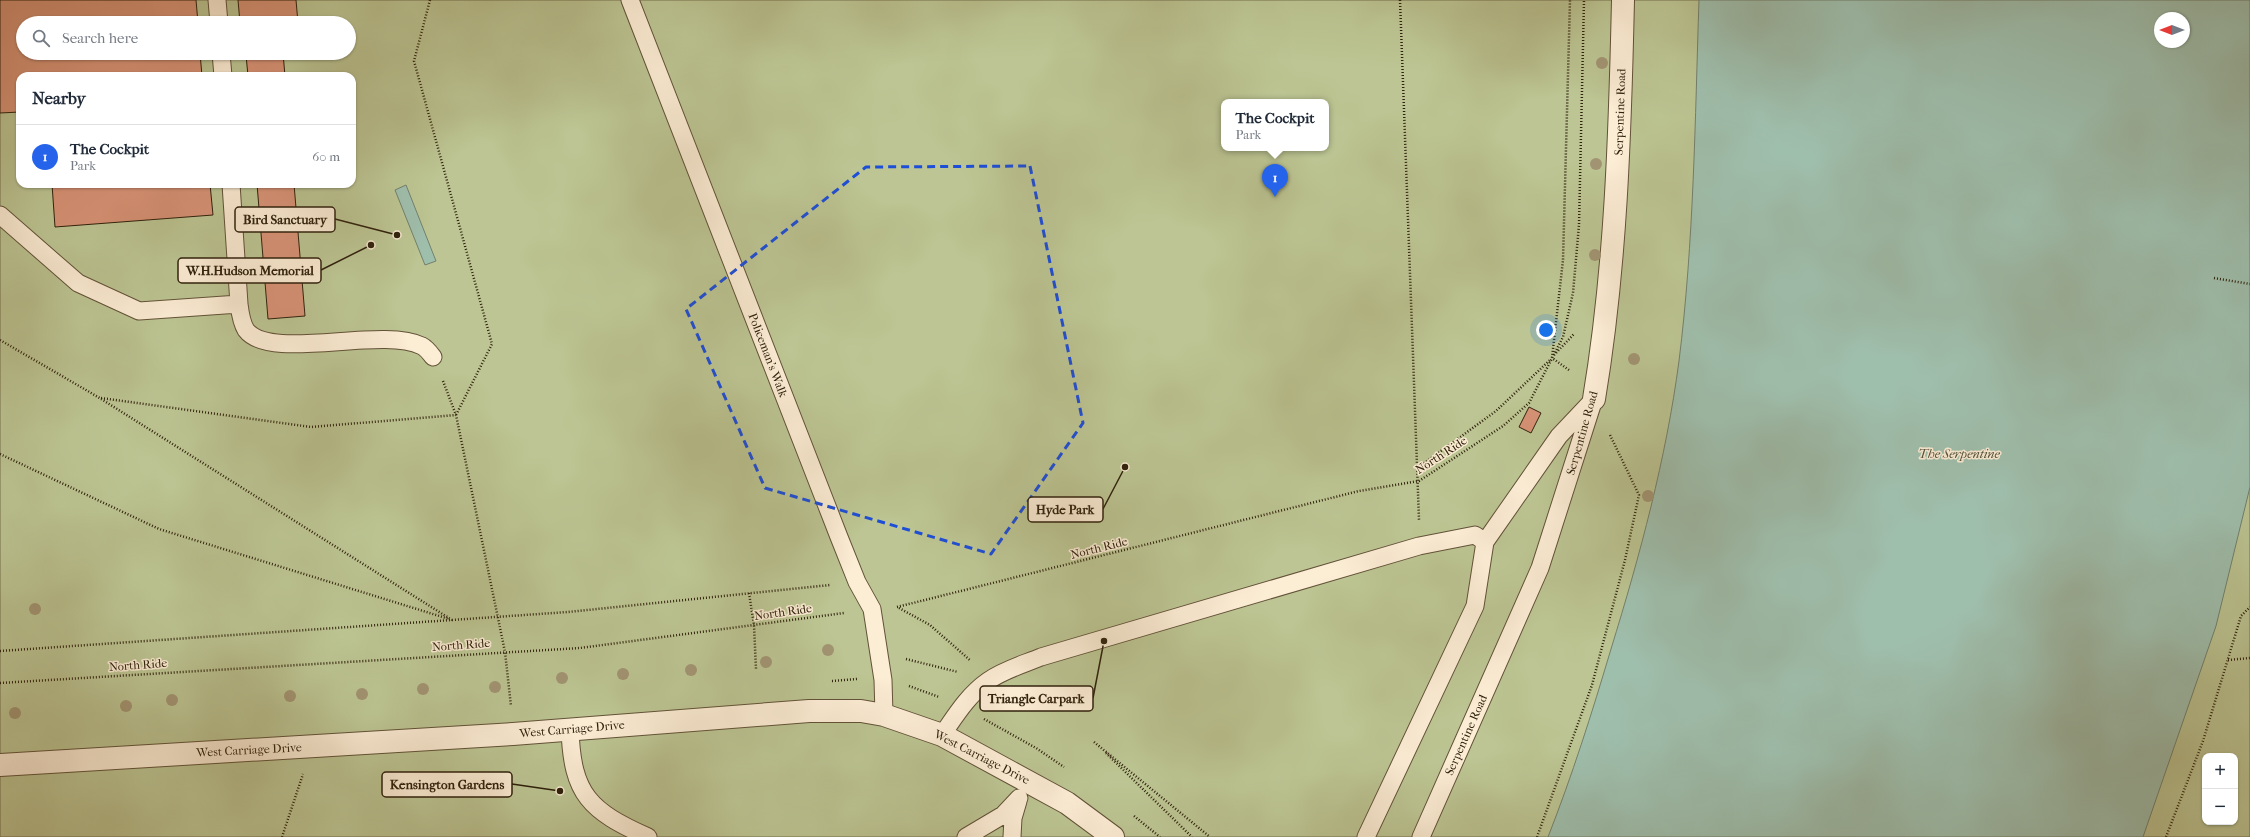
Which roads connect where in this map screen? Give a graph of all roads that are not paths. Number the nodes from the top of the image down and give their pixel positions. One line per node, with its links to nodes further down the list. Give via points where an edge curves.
1 (218, 0): 4 (lane)
2 (630, 0): 13 (lane, Policeman's Walk, via 857,582 872,609 880,652)
3 (1623, 0): 11 (street, Serpentine Road, via 1619,147 1612,253 1604,337)
4 (219, 16)
5 (222, 60): 6 (lane)
6 (223, 72)
7 (231, 188): 9 (lane)
8 (0, 215): 9 (lane, via 78,283 140,311)
9 (239, 304): 10 (lane, via 246,330 260,341 284,344 376,339 404,341 423,346)
10 (433, 357)
11 (1594, 399): 12 (lane, via 1559,436); 23 (lane, Serpentine Road, via 1540,568)
12 (1485, 542): 15 (lane, via 1475,535 1419,546 1041,657 989,680 962,707); 22 (lane, via 1476,606)
13 (884, 715): 14 (street, West Carriage Drive, via 861,711 809,711); 15 (street, West Carriage Drive)
14 (570, 729): 16 (street, West Carriage Drive); 18 (lane, via 572,760 583,791 591,803 619,824)
15 (942, 734): 17 (street, West Carriage Drive)
16 (0, 765)
17 (1024, 789): 19 (lane, via 1003,816); 20 (lane, via 1013,818); 21 (street, West Carriage Drive, via 1067,803)
18 (648, 837)
19 (966, 837)
20 (1012, 837)
21 (1113, 837)
22 (1366, 837)
23 (1421, 837)

